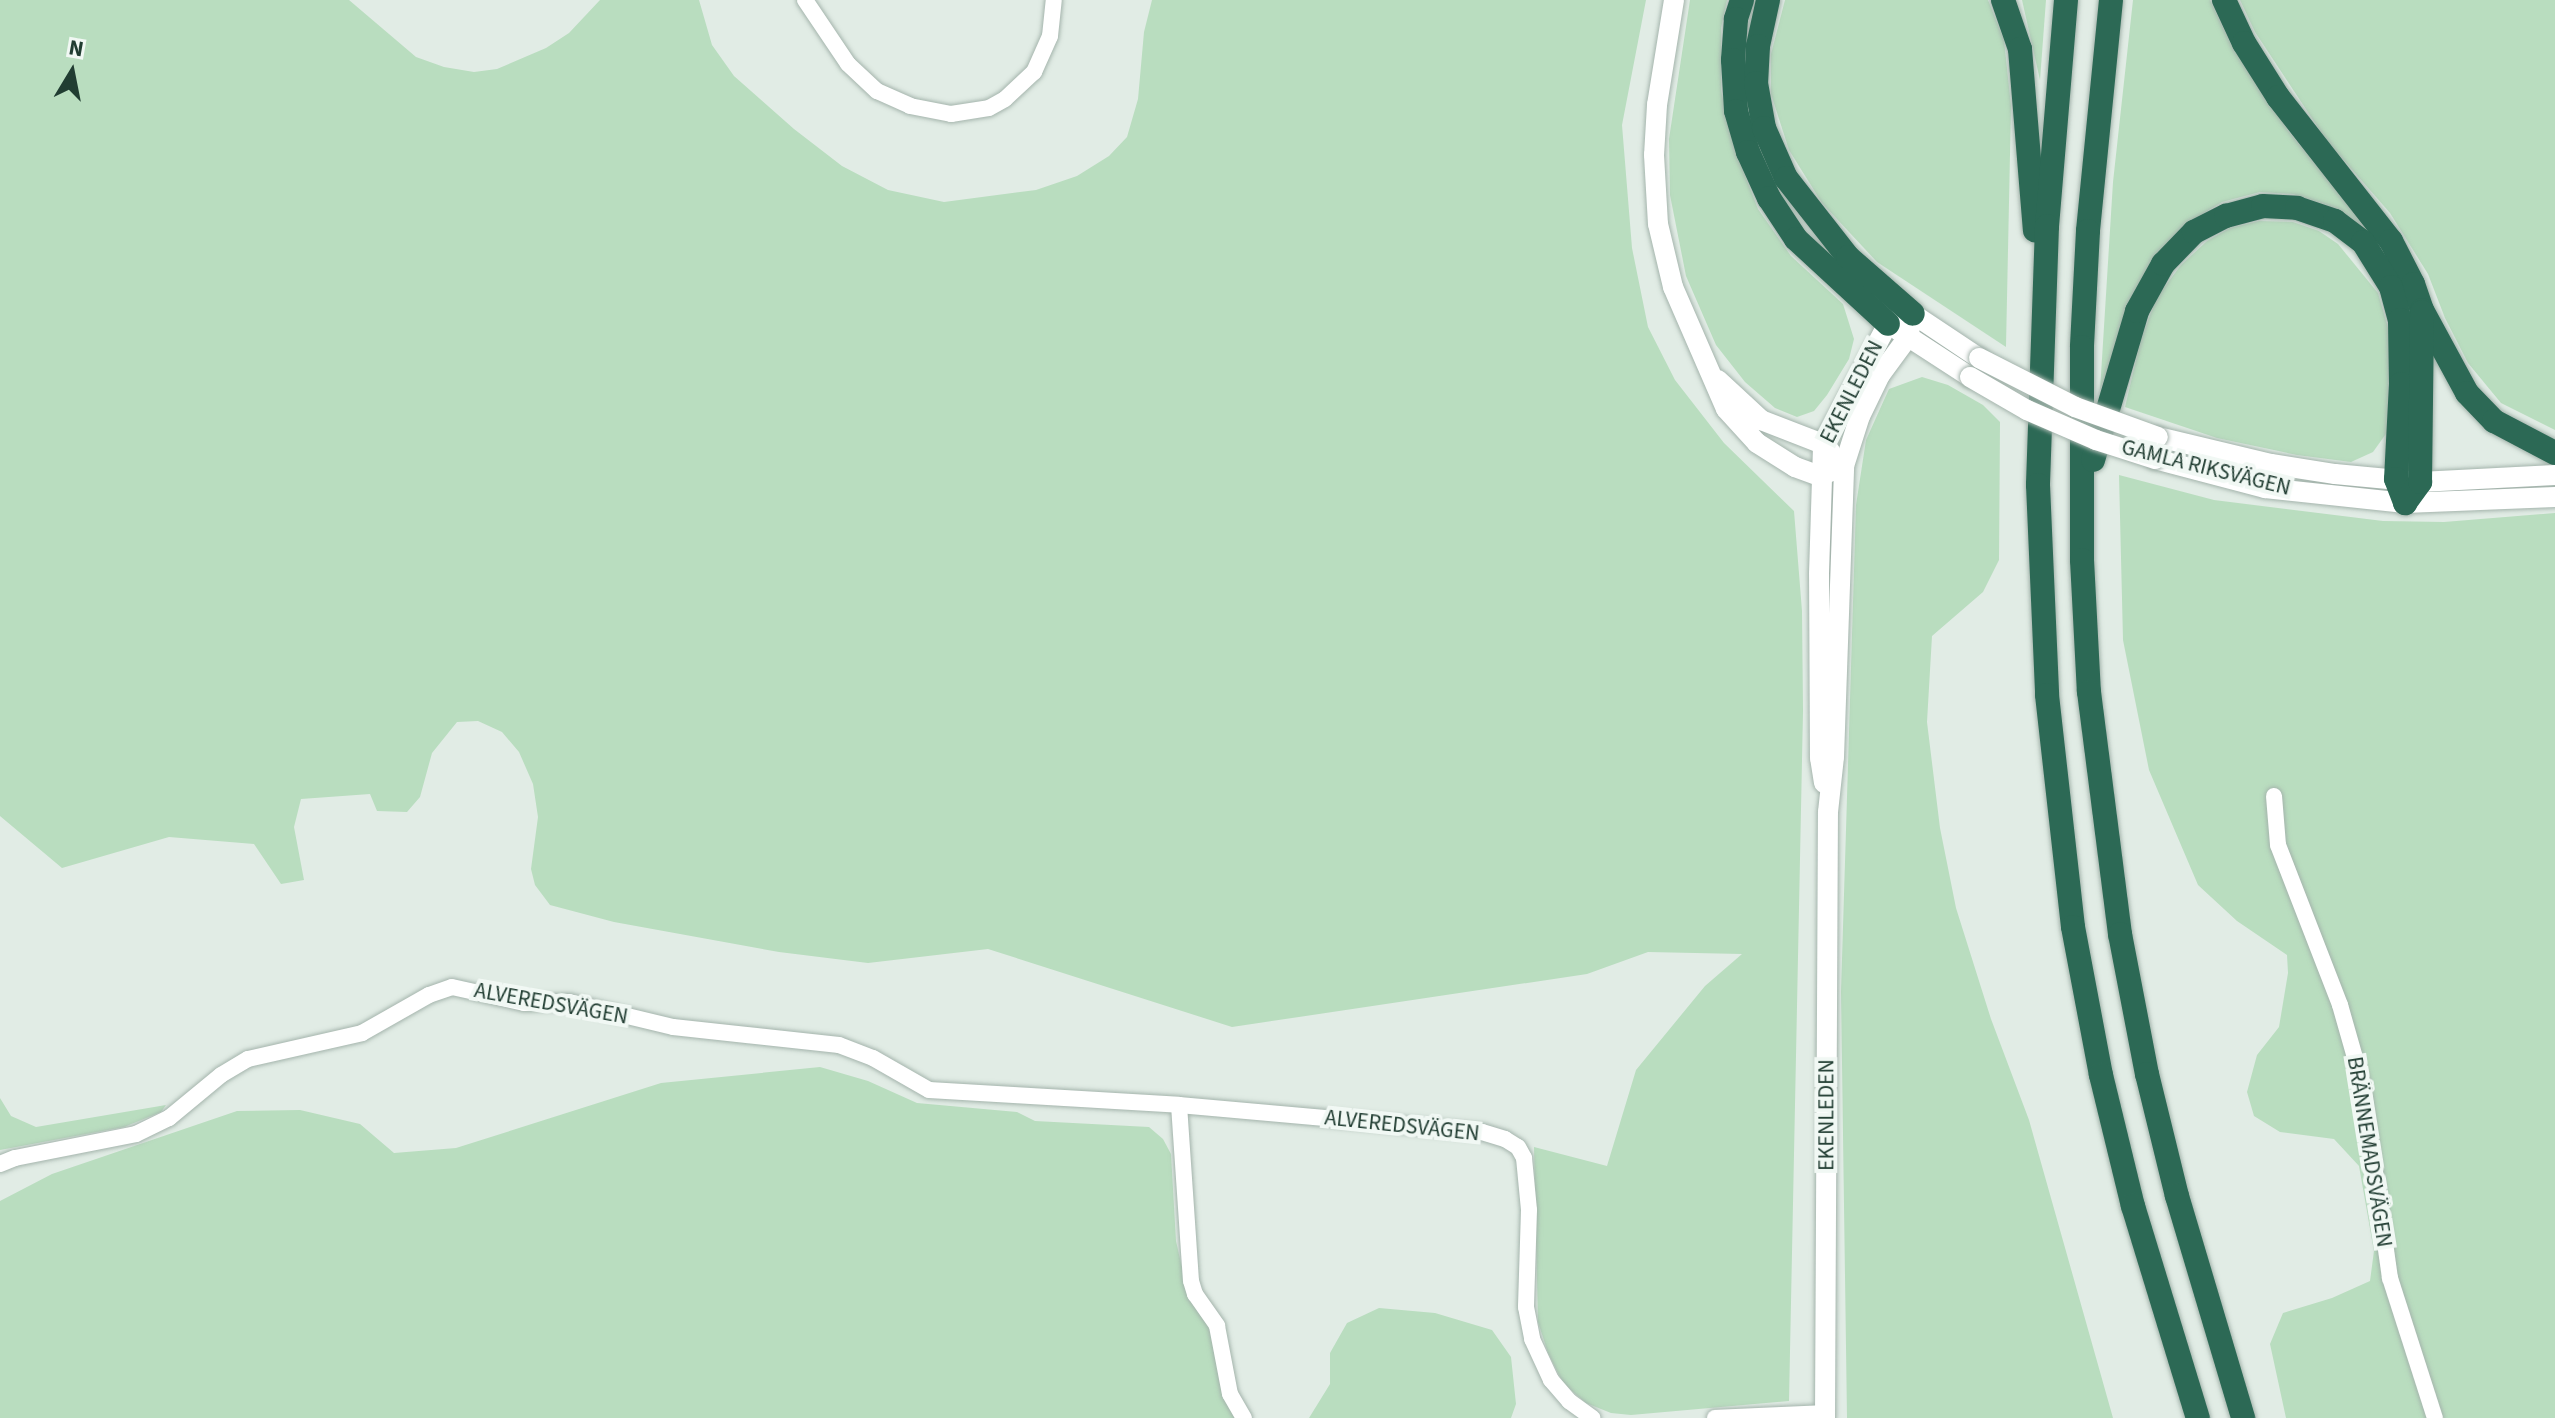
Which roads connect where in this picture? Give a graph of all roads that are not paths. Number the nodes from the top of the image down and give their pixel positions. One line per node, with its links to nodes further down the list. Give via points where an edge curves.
1 (805, 0): 2 (street, via 848,64 869,85 910,106 951,114 989,108 1034,72 1050,36)
2 (1054, 0)
3 (1674, 0): 14 (street, via 1657,105 1658,224 1673,287)
4 (1742, 0): 11 (highway, via 1733,60 1736,111 1769,198 1796,239)
5 (1768, 0): 11 (highway, via 1756,83 1764,128 1786,178)
6 (2003, 0): 12 (highway, via 2020,49)
7 (2066, 0): 12 (highway)
8 (2111, 0): 23 (highway, via 2088,231)
9 (2224, 0): 10 (highway, via 2278,97 2391,241)
10 (2422, 310): 16 (highway, via 2467,393 2494,421); 21 (highway)
11 (1903, 325): 13 (street, GAMLA RIKSVÄGEN); 15 (street, EKENLEDEN); 17 (street, EKENLEDEN, via 1860,416)
12 (2043, 327): 33 (highway, via 2039,561 2048,709 2073,927 2133,1206)
13 (1974, 368): 20 (street, GAMLA RIKSVÄGEN, bridge, via 2158,437 2271,464); 24 (street, GAMLA RIKSVÄGEN, bridge, via 2027,410 2155,459 2265,488)
14 (1712, 374): 15 (street, via 1761,420); 19 (street, via 1726,409 1757,443)
15 (1823, 444): 17 (street); 19 (street, EKENLEDEN)
16 (2555, 453)
17 (1844, 466): 19 (street); 26 (street, EKENLEDEN)
18 (2555, 475): 21 (street, GAMLA RIKSVÄGEN)
19 (1820, 476): 26 (street, EKENLEDEN, via 1820,758)
20 (2396, 479): 21 (street, GAMLA RIKSVÄGEN); 23 (highway, via 2400,320 2391,287 2363,242 2335,221 2297,208 2263,206 2194,232 2163,264 2137,311); 24 (highway)
21 (2420, 482): 24 (highway)
22 (2555, 497): 24 (street, GAMLA RIKSVÄGEN)
23 (2081, 502): 34 (highway, via 2089,692 2120,934 2177,1196)
24 (2405, 503)
25 (2274, 796): 35 (street, BRÄNNEMADSVÄGEN, via 2278,845 2340,1005 2363,1086 2390,1278)
26 (1828, 812): 29 (street, EKENLEDEN)
27 (1179, 1105): 28 (street, ALVEREDSVÄGEN, via 929,1090 839,1045 673,1027 569,1002 524,1003 452,987 362,1033 248,1059 169,1118 136,1134); 30 (street, via 1191,1281 1217,1326 1230,1394); 31 (street, ALVEREDSVÄGEN, via 1482,1132 1518,1147 1528,1175 1526,1307 1532,1339 1551,1380)
28 (0, 1164)
29 (1825, 1416): 32 (street)
30 (1244, 1418)
31 (1592, 1418)
32 (1715, 1418)
33 (2198, 1418)
34 (2243, 1418)
35 (2435, 1418)

